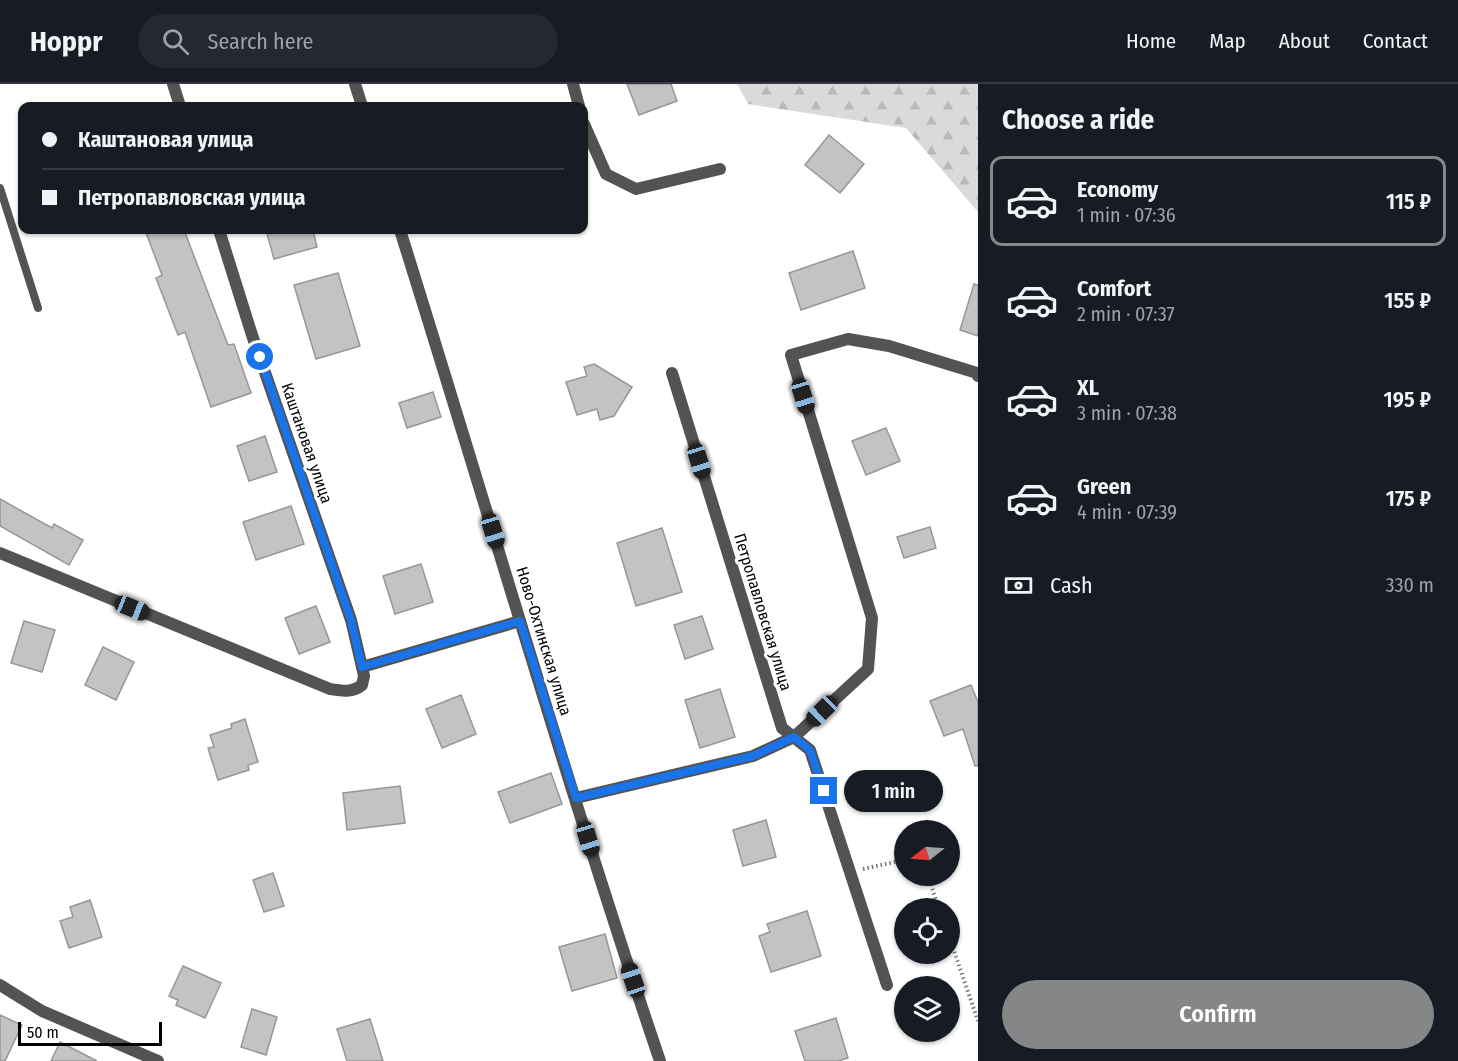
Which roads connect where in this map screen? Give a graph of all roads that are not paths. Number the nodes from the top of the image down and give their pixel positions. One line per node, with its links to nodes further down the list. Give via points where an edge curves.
1 (173, 84): 4 (street)
2 (355, 84): 5 (street)
3 (573, 84): 6 (street)
4 (179, 102)
5 (361, 102)
6 (578, 102)
7 (588, 132): 8 (street, via 606,174 636,189)
8 (720, 169)
9 (0, 188): 12 (lane)
10 (220, 234): 17 (street, Каштановая улица, via 351,620)
11 (401, 234): 16 (street, Ново-Охтинская улица)
12 (38, 308)
13 (672, 373): 18 (street, Петропавловская улица, via 782,728)
14 (977, 374): 18 (street, via 889,346 848,339 791,356 872,618 868,669)
15 (0, 553): 17 (street, via 330,689 356,690 362,685)
16 (520, 621): 17 (street); 19 (street, Ново-Охтинская улица)
17 (362, 667)
18 (794, 737): 19 (street, via 753,756); 21 (street, Петропавловская улица, via 810,750)
19 (576, 798): 23 (street, Ново-Охтинская улица)
20 (0, 985): 22 (street, via 42,1011)
21 (887, 985)
22 (158, 1061)
23 (660, 1061)

